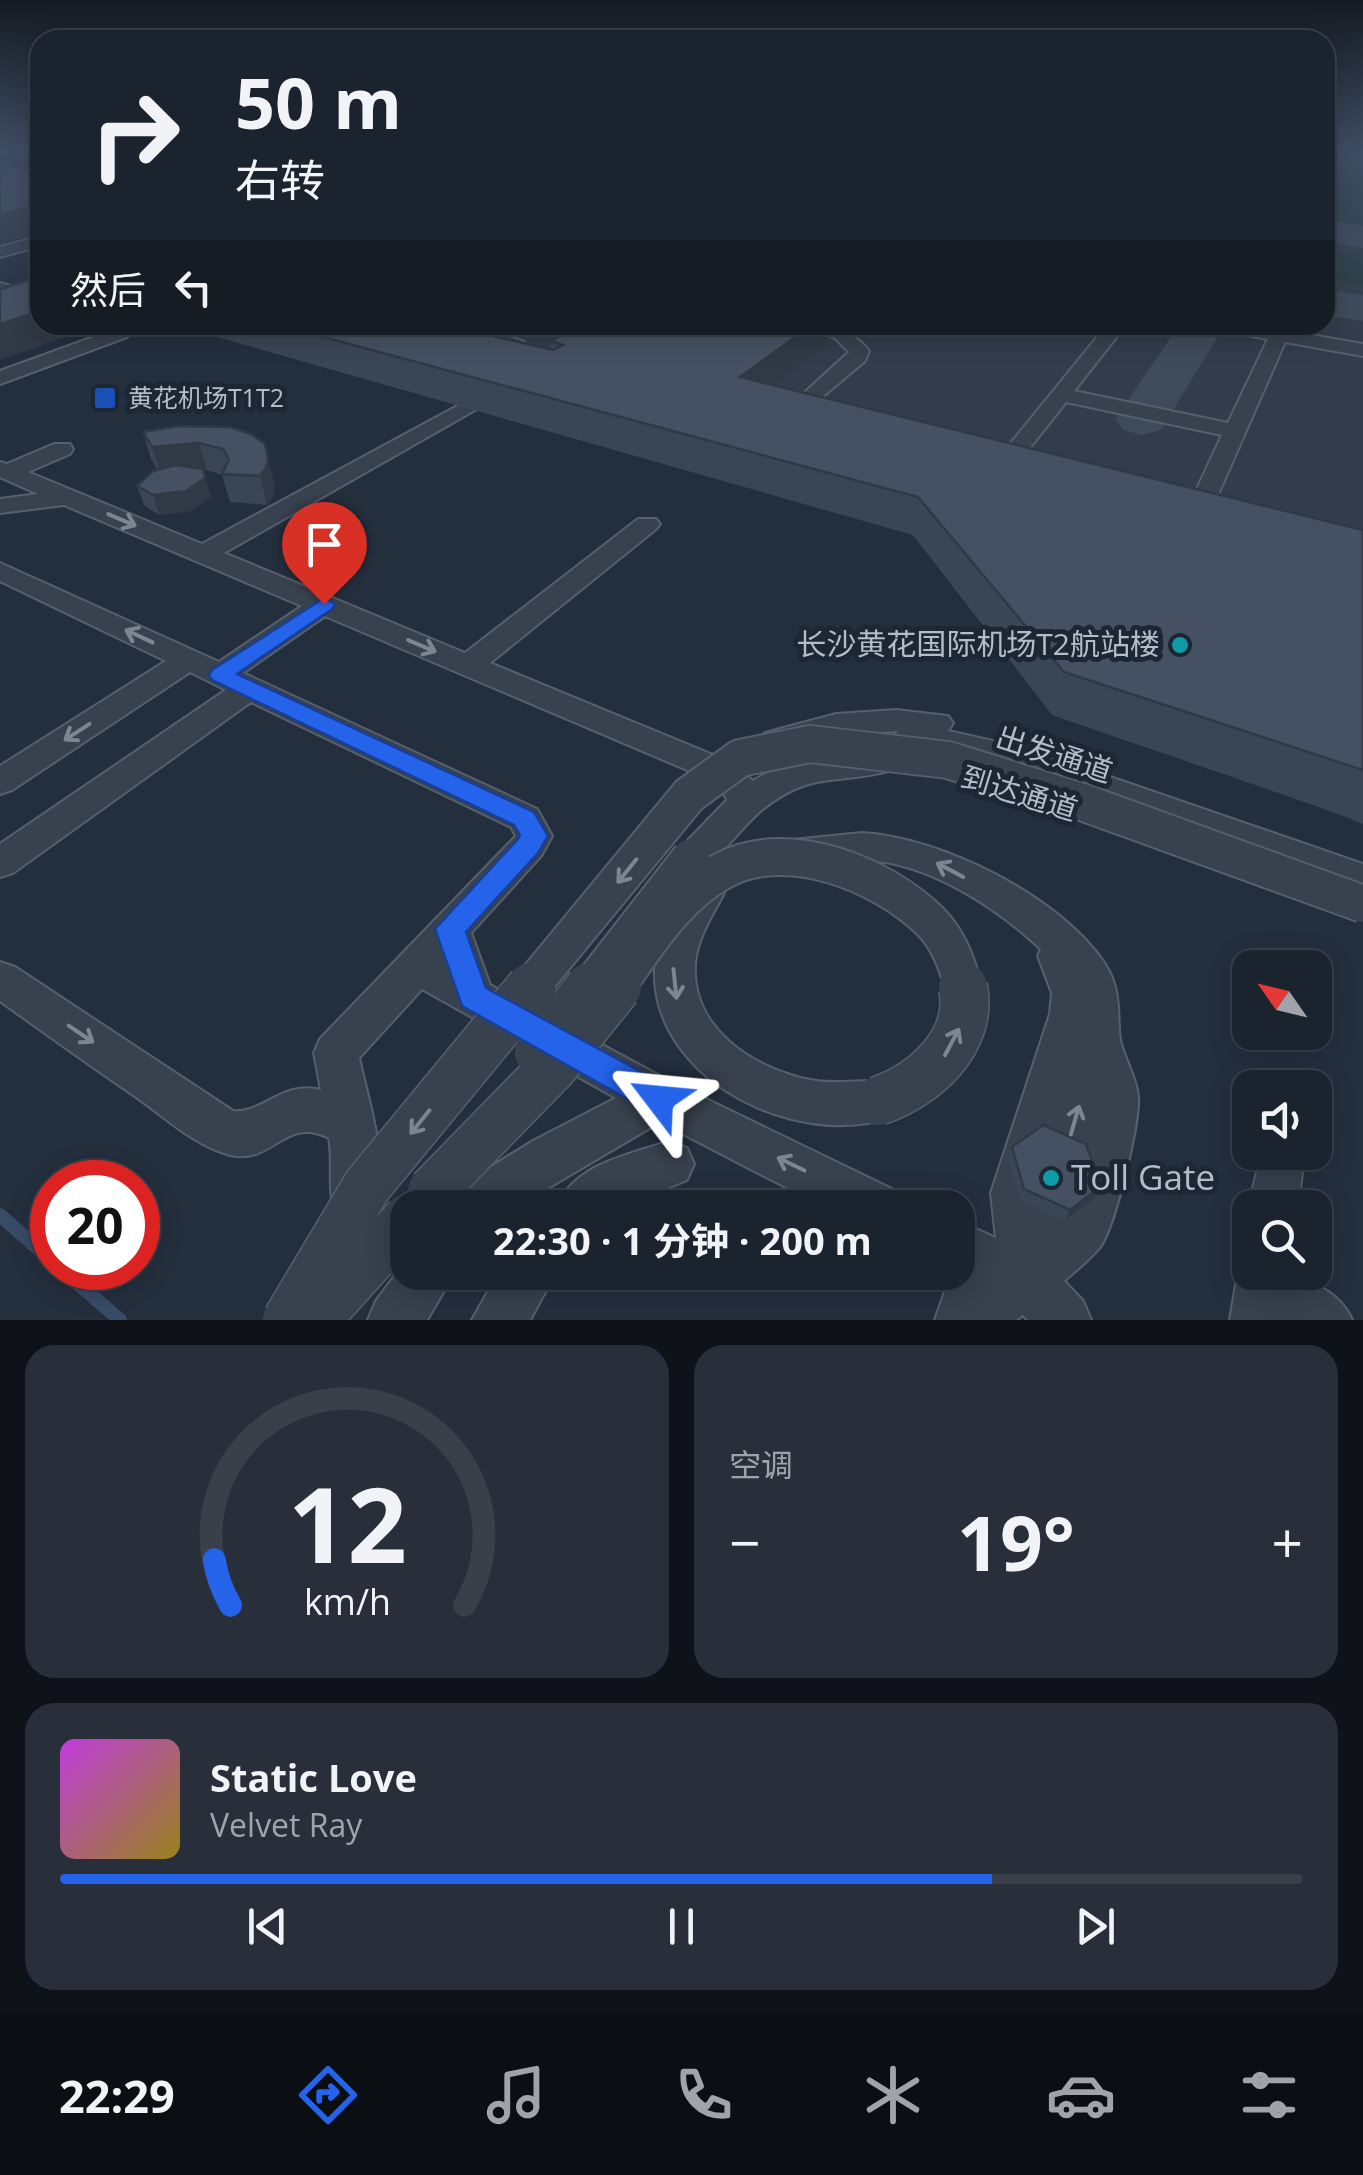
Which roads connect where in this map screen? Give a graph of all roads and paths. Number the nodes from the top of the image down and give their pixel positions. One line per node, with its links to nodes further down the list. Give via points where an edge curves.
1 (30, 244): 2 (street)
2 (0, 252)
3 (0, 288): 4 (street)
4 (30, 296)
5 (115, 335): 12 (street)
6 (486, 335): 10 (street)
7 (843, 335): 17 (street, via 858,357 804,406)
8 (1109, 335): 15 (street)
9 (1279, 335): 11 (street); 18 (street)
10 (527, 345)
11 (1363, 350)
12 (0, 378)
13 (424, 387): 16 (street)
14 (504, 388): 16 (street)
15 (1061, 394): 18 (street); 20 (street)
16 (479, 402): 26 (street)
17 (858, 422)
18 (1235, 431): 24 (street)
19 (62, 449): 21 (street)
20 (1009, 459)
21 (4, 470): 22 (street)
22 (68, 497): 23 (street); 26 (street, one-way to 26)
23 (0, 506)
24 (1200, 506)
25 (647, 524): 30 (street)
26 (204, 554): 28 (street)
27 (0, 571): 29 (street, one-way to 27)
28 (324, 604): 30 (street, one-way to 30); 31 (street)
29 (188, 660): 31 (street); 32 (street, one-way to 32)
30 (468, 665): 33 (street, via 718,770 737,783)
31 (235, 682): 35 (street, via 102,792); 44 (street, via 531,826 528,846)
32 (0, 782)
33 (735, 790): 34 (street, 出发通道, bridge, via 810,727 887,718 958,726 1031,745); 40 (street, bridge, via 825,740 957,742 1017,756); 41 (street, bridge, via 810,744 948,760); 42 (street, 到达通道, via 818,766 872,762 942,770); 51 (street, 到达通道, bridge); 62 (street, one-way to 62, bridge, via 689,796 367,1186)
34 (1363, 860)
35 (0, 863)
36 (757, 863): 43 (street, one-way to 36, bridge, via 958,874 905,852 815,848)
37 (757, 863): 38 (street, one-way to 38, bridge, via 726,876 689,914 672,987 693,1035 714,1058 774,1091 808,1101 878,1102 902,1094 949,1052 963,1020 966,989 943,934 919,909 860,876 798,860)
38 (757, 863)
39 (757, 863): 52 (street, one-way to 52, bridge, via 736,864 684,901)
40 (1363, 879)
41 (1363, 904)
42 (1363, 917)
43 (1031, 921): 58 (street, one-way to 43, via 1073,993 1056,952); 58 (street, via 1085,968 1098,998 1102,1056 1115,1094 1113,1126 1084,1227)
44 (450, 929): 45 (street); 47 (street)
45 (417, 966): 47 (street); 49 (street, via 336,1053)
46 (0, 980): 49 (street, one-way to 49, via 221,1130 258,1133 303,1108)
47 (473, 997): 48 (street)
48 (659, 1099): 53 (street); 55 (street, one-way to 48)
49 (349, 1124): 62 (street, via 356,1156 353,1227)
50 (670, 1164): 54 (street)
51 (459, 1190)
52 (460, 1190)
53 (479, 1190)
54 (602, 1190)
55 (843, 1190)
56 (390, 1251): 62 (street, bridge)
57 (390, 1260): 62 (street)
58 (989, 1262): 65 (street); 66 (street); 67 (street)
59 (417, 1290): 63 (street)
60 (518, 1290): 64 (street)
61 (1261, 1294): 68 (street)
62 (308, 1317)
63 (396, 1320)
64 (498, 1320)
65 (962, 1320)
66 (971, 1320)
67 (1064, 1320)
68 (1325, 1320)

